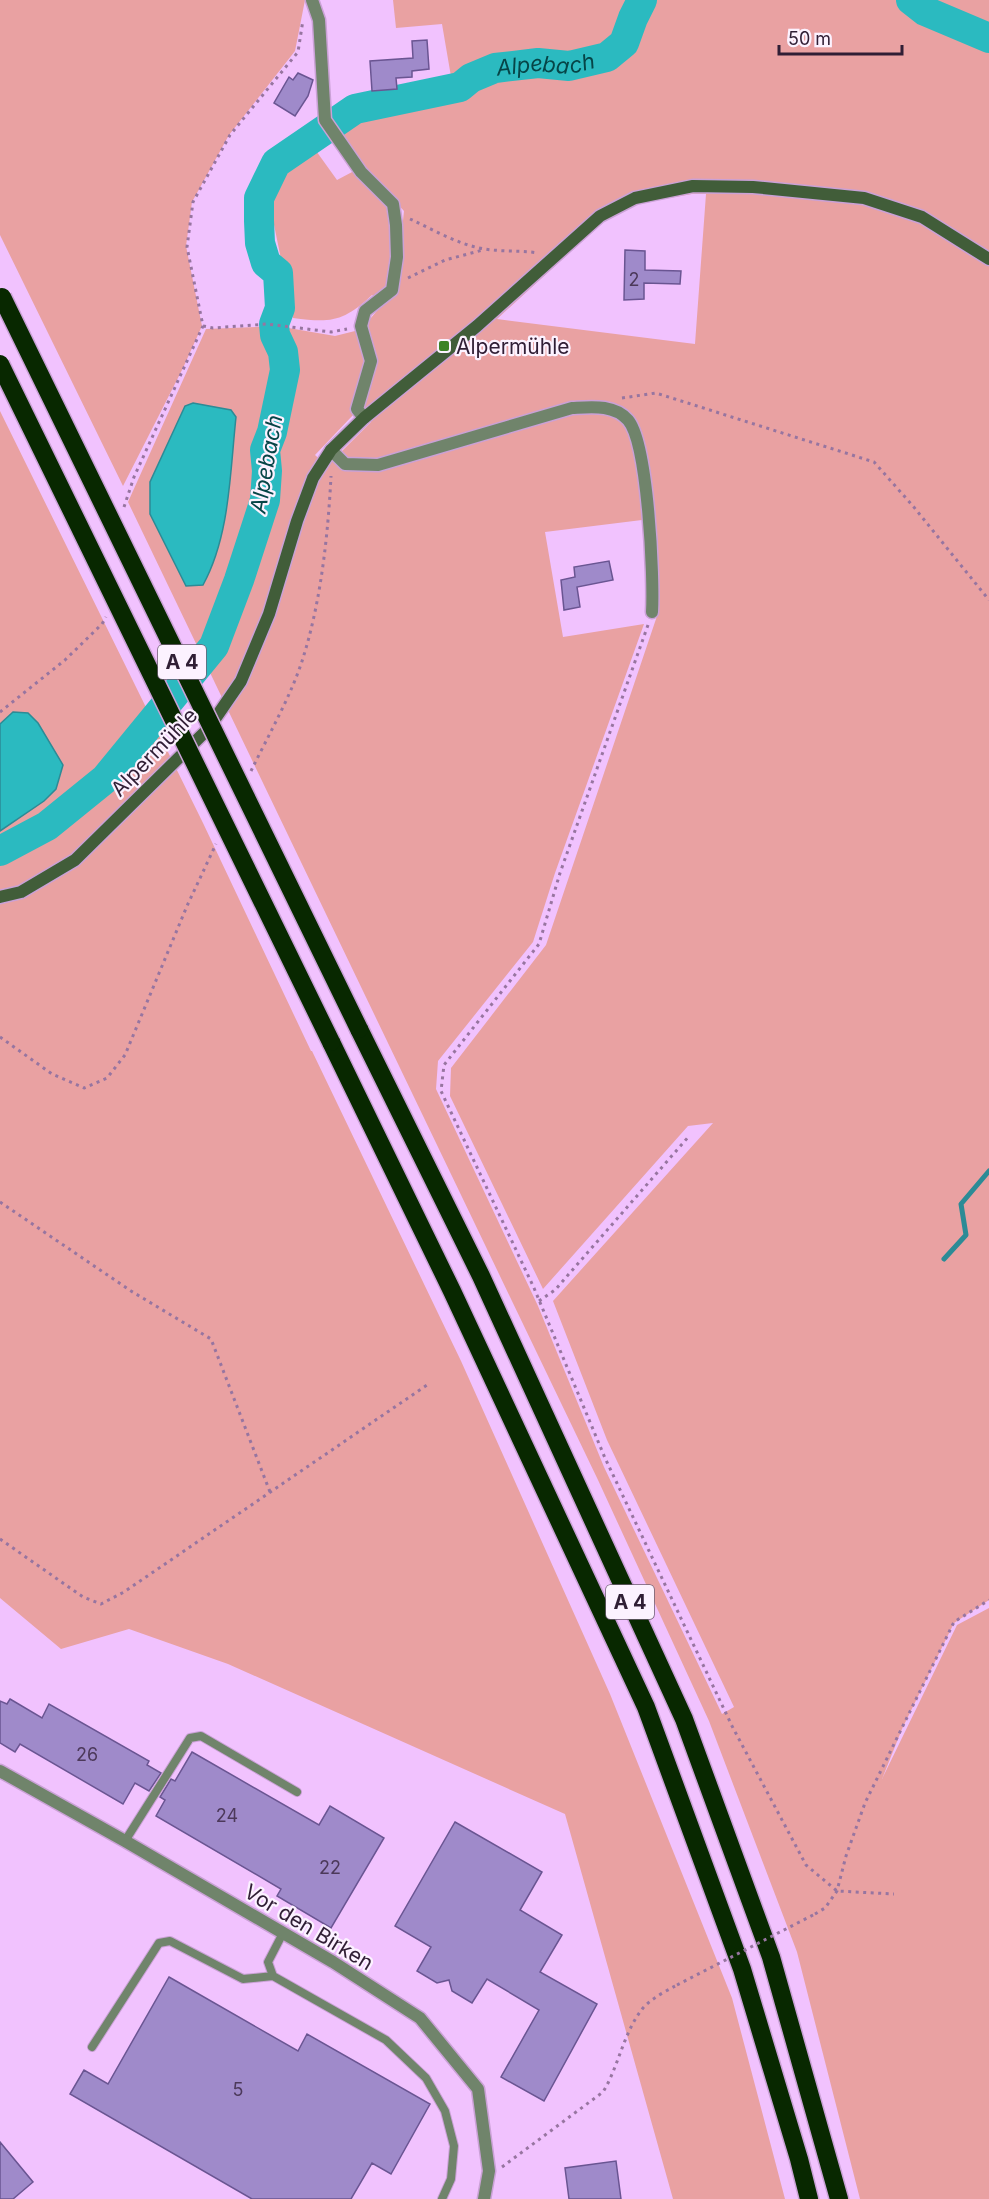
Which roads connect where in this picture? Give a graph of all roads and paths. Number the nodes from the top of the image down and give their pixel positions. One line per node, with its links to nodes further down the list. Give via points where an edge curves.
1 (309, 5): 2 (street, via 319,20 325,120 361,172); 8 (path, via 297,52 230,135 193,202 188,247 203,326 274,324 331,332)
2 (393, 204): 3 (path, via 409,219 454,240); 6 (street, via 397,257)
3 (485, 249): 4 (path, via 522,250); 6 (path, via 414,274)
4 (554, 257): 5 (main road, Alpermühle, via 600,216 635,198 693,186 753,187 864,198 922,217); 11 (main road, Alpermühle)
5 (989, 259)
6 (392, 290): 8 (street, via 365,311)
7 (1, 295): 35 (highway, A 4, bridge, via 481,1276 684,1719 771,1958)
8 (361, 326): 11 (street, via 371,361 357,409)
9 (0, 364): 34 (highway, A 4, bridge, via 452,1291 646,1707 742,1969)
10 (604, 407): 12 (street, via 572,408 378,465 345,464); 13 (path, via 620,398 656,393 874,462); 14 (street, via 628,419 637,437 647,505)
11 (364, 418): 12 (main road, Alpermühle)
12 (331, 450): 15 (main road, Alpermühle, via 313,478 269,614 241,681 208,729 75,860 21,892)
13 (989, 600)
14 (652, 612): 18 (path, via 539,944 444,1065 441,1091)
15 (0, 897)
16 (690, 1135): 18 (path, via 555,1290)
17 (0, 1202): 20 (path, via 131,1291 211,1338)
18 (539, 1301): 26 (path, via 605,1458 732,1726 806,1865)
19 (427, 1385): 20 (path)
20 (270, 1492): 21 (path, via 101,1604 83,1597)
21 (0, 1539)
22 (989, 1600): 26 (path, via 954,1622 865,1803)
23 (0, 1771): 25 (street, Vor den Birken)
24 (297, 1792): 25 (lane, via 201,1736 190,1738)
25 (125, 1841): 28 (street, Vor den Birken)
26 (837, 1891): 27 (path); 31 (path, bridge, via 825,1908 815,1914 660,1994 644,2007 630,2028 603,2092 506,2166)
27 (894, 1894)
28 (283, 1933): 29 (lane, via 268,1962); 31 (street, Vor den Birken, via 420,2018 478,2089)
29 (273, 1976): 30 (lane, via 243,1979 170,1941 159,1943); 32 (lane, via 386,2040 426,2078 445,2111 454,2146 451,2179)
30 (92, 2046)
31 (489, 2171): 33 (street, Vor den Birken)
32 (442, 2199)
33 (484, 2199)
34 (809, 2199)
35 (839, 2199)

